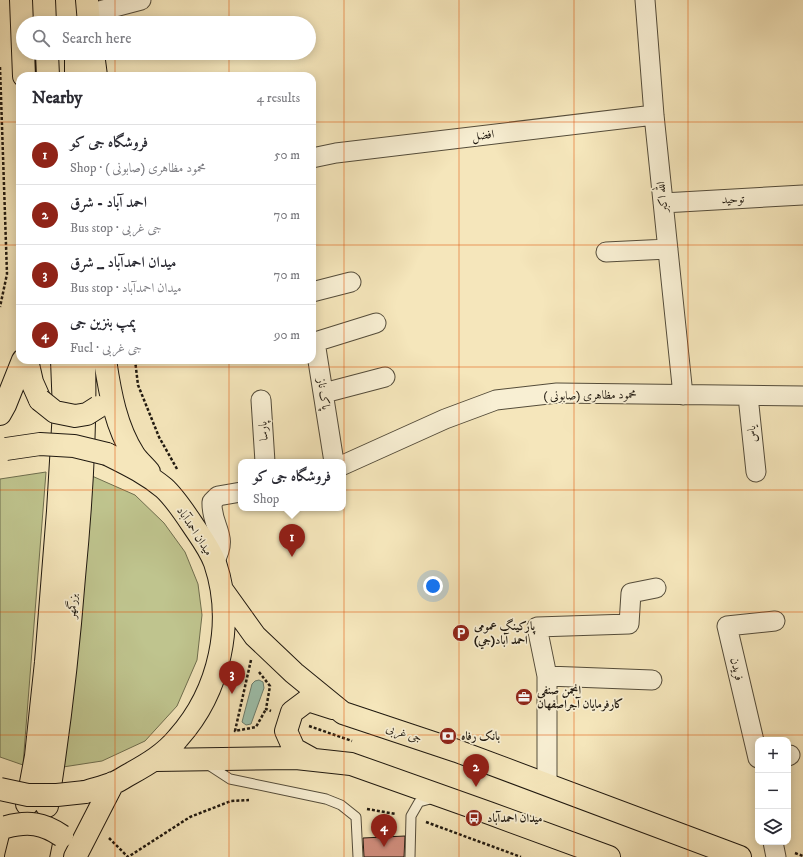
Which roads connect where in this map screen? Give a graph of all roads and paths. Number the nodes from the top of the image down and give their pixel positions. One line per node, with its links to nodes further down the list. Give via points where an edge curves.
1 (21, 0): 6 (main road)
2 (44, 0): 7 (main road)
3 (141, 0): 5 (street)
4 (644, 0): 17 (street, الله اکبر)
5 (84, 12)
6 (22, 16)
7 (45, 16)
8 (23, 60): 13 (main road)
9 (47, 60): 14 (main road)
10 (76, 60): 15 (main road)
11 (94, 60): 16 (main road)
12 (0, 67): 25 (path, via 6,274)
13 (24, 72)
14 (48, 72)
15 (76, 72)
16 (95, 72)
17 (654, 115): 18 (street, افضل); 20 (street, الله اکبر)
18 (316, 157)
19 (803, 195): 20 (street, توحید)
20 (663, 203): 21 (street, الله اکبر)
21 (668, 250): 22 (street); 36 (street, الله اکبر)
22 (606, 252)
23 (351, 282): 24 (street)
24 (316, 291)
25 (0, 307)
26 (376, 323): 35 (street, پاک ناز, via 316,342)
27 (21, 364): 41 (main road)
28 (28, 364): 40 (main road, bridge, via 40,400 55,412 75,416 87,414)
29 (62, 364): 40 (main road, بزرگمهر, via 64,411 46,662 36,756 37,805 66,668)
30 (85, 364): 40 (main road, بزرگمهر)
31 (106, 364): 34 (main road)
32 (135, 364): 42 (path, via 138,385)
33 (385, 377): 35 (street)
34 (108, 382): 40 (main road); 48 (main road, via 124,437 135,456)
35 (324, 393): 45 (street, پاک ناز)
36 (683, 395): 37 (street, محمود مظاهری (صابونی )); 46 (street, محمود مظاهری (صابونی ), via 557,393 496,400 445,419)
37 (748, 396): 38 (street, محمود مظاهری (صابونی )); 47 (street, یاس)
38 (803, 396)
39 (261, 400): 44 (street, پارسا)
40 (92, 406)
41 (0, 414)
42 (159, 437)
43 (3, 450): 48 (main road, میدان احمدآباد, bridge, via 40,444 74,446 106,454 138,468)
44 (265, 459)
45 (334, 459)
46 (346, 464)
47 (756, 472)
48 (165, 489): 50 (main road, میدان احمدآباد, via 201,537)
49 (238, 493): 50 (street, via 218,496 212,502 211,512 221,542 220,552)
50 (214, 562): 52 (main road, میدان احمدآباد)
51 (656, 588): 55 (street, via 630,592 629,624 537,627)
52 (222, 590): 58 (main road, جی غربی, via 255,636 294,674); 62 (main road, میدان احمدآباد, via 224,622 221,654 212,684 198,713)
53 (775, 621): 59 (street, فریدن, via 723,626)
54 (251, 660): 57 (path, via 235,731 256,727)
55 (547, 676): 56 (street); 64 (street)
56 (652, 680)
57 (266, 709)
58 (343, 713): 61 (main road, via 308,700 292,712 286,731 294,749); 64 (main road, جی غربی, via 457,751)
59 (755, 747)
60 (199, 759): 61 (main road); 62 (main road); 76 (lane, via 230,779 314,796 341,805 356,817)
61 (312, 759): 66 (main road, via 351,764)
62 (154, 760): 63 (main road, میدان احمدآباد)
63 (113, 784): 65 (main road, میدان احمدآباد, bridge, via 57,796 28,795); 74 (main road)
64 (547, 785): 80 (main road, جی غربی)
65 (0, 789)
66 (441, 796): 68 (lane, via 419,802); 79 (main road)
67 (231, 801): 75 (path, via 190,817)
68 (411, 816): 77 (lane); 78 (path)
69 (27, 829): 71 (main road); 72 (main road); 73 (main road)
70 (774, 845): 81 (street)
71 (16, 857)
72 (38, 857)
73 (72, 857)
74 (75, 857)
75 (128, 857)
76 (358, 857)
77 (410, 857)
78 (521, 857)
79 (609, 857)
80 (740, 857)
81 (776, 857)

